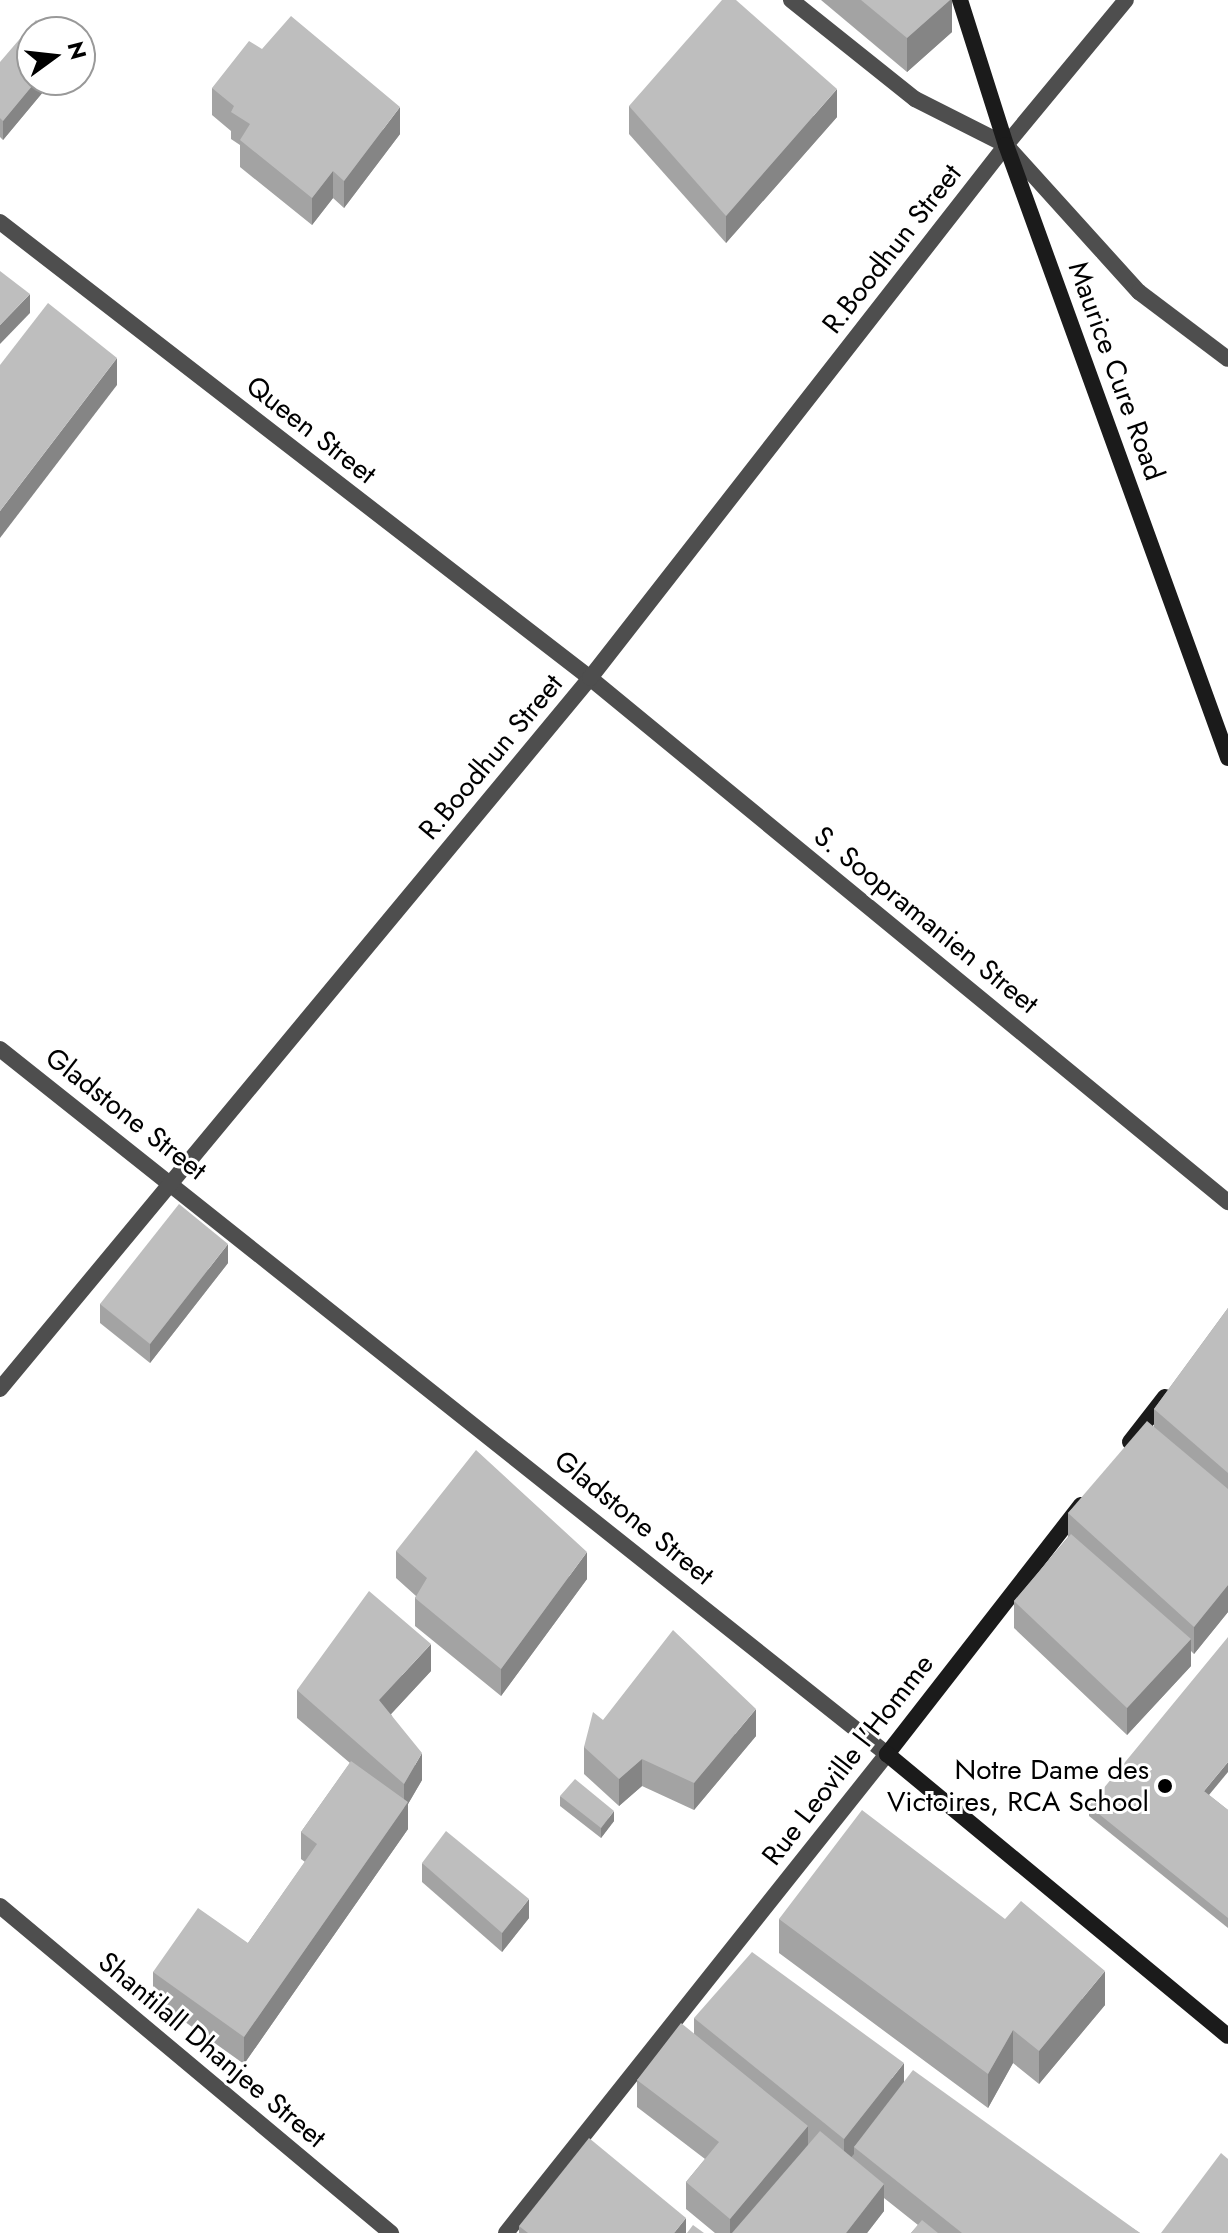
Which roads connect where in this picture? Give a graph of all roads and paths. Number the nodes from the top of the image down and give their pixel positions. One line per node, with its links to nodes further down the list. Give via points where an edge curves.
1 (791, 0): 4 (street, via 915,99)
2 (960, 0): 4 (main road, Maurice Cure Road)
3 (1126, 0): 4 (street, R.Boodhun Street)
4 (1006, 145): 6 (street, via 1139,292); 7 (street, R.Boodhun Street); 8 (main road, Maurice Cure Road)
5 (0, 222): 7 (street, Queen Street)
6 (1228, 359)
7 (590, 678): 10 (street, R.Boodhun Street); 11 (street, S. Soopramanien Street)
8 (1228, 758)
9 (0, 1049): 10 (street, Gladstone Street)
10 (173, 1182): 13 (street, R.Boodhun Street); 16 (street, Gladstone Street)
11 (1228, 1202)
12 (1179, 1379): 14 (main road)
13 (0, 1389)
14 (1121, 1454)
15 (1092, 1492): 16 (main road, Rue Leoville l'Homme)
16 (887, 1754): 18 (main road, Gladstone Street); 20 (street, Rue Leoville l'Homme)
17 (0, 1906): 19 (street, Shantilall Dhanjee Street)
18 (1228, 2036)
19 (391, 2233)
20 (506, 2233)

